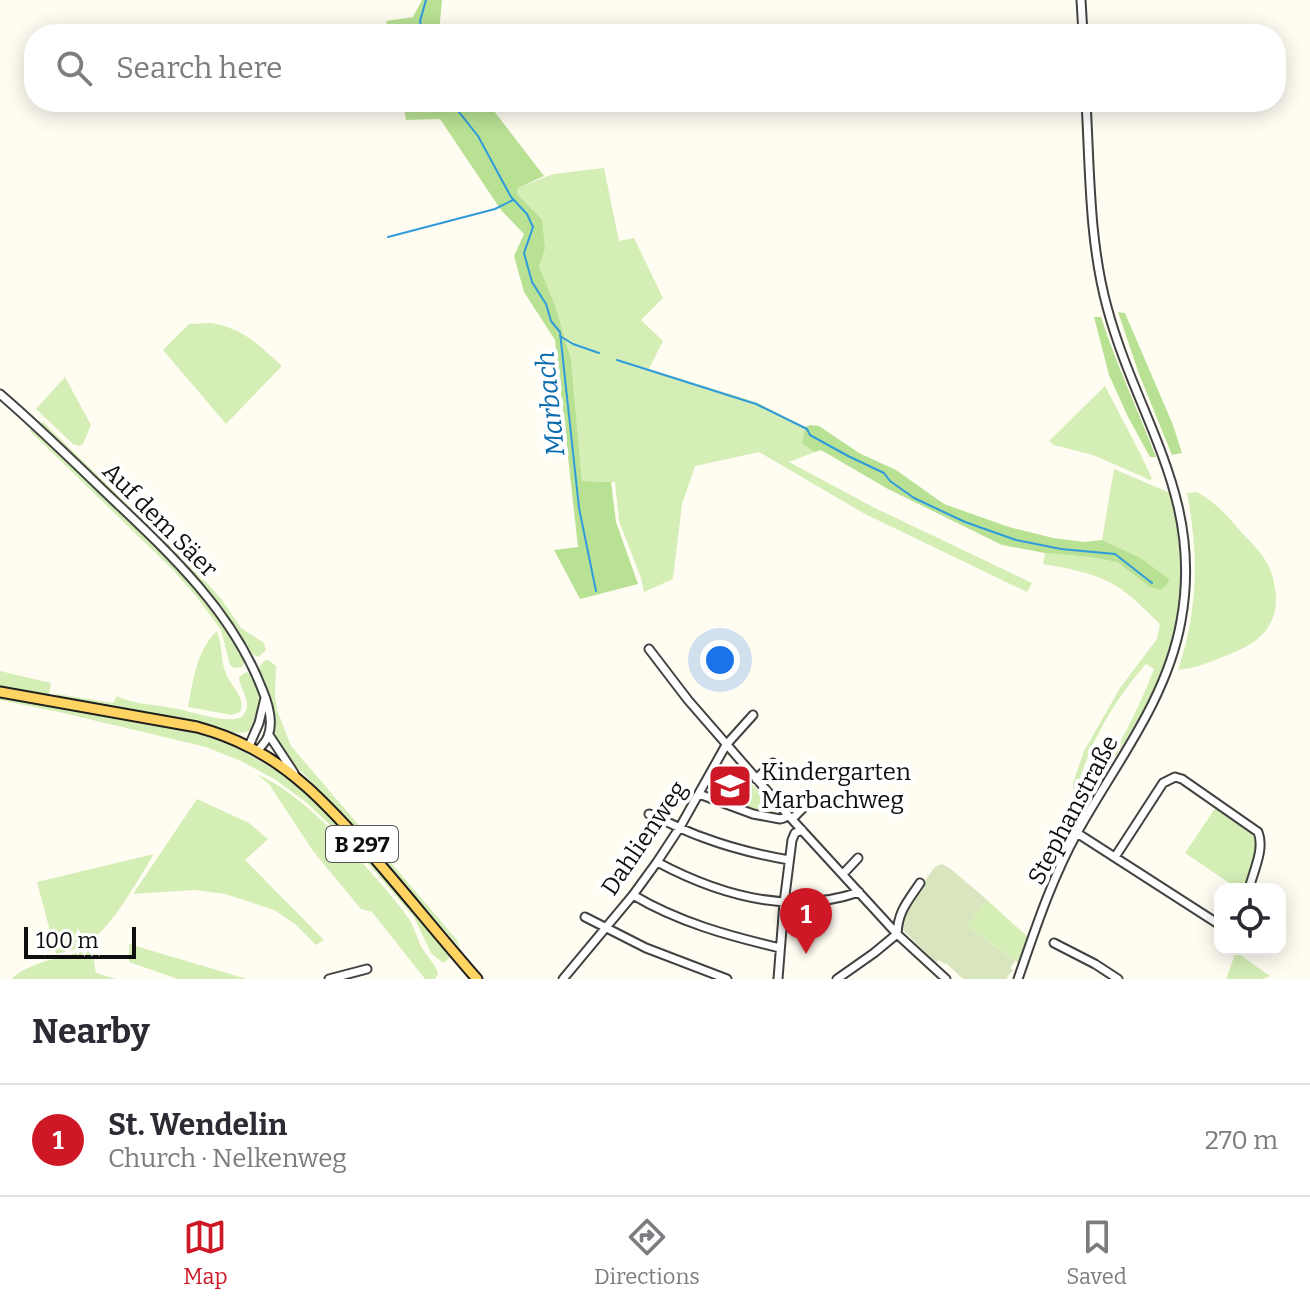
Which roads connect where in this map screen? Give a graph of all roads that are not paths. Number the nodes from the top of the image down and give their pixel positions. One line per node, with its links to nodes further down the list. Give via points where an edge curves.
1 (1081, 0): 2 (street)
2 (1082, 24)
3 (1087, 112): 21 (street, Stephanstraße, via 1101,280 1125,364 1170,472 1182,520 1186,581 1172,658 1152,706)
4 (0, 394): 7 (street, Auf dem Säer, via 132,517 211,600 253,664)
5 (649, 649): 10 (street)
6 (0, 692): 11 (main road, B 297, via 197,727)
7 (265, 696): 9 (street, Auf dem Säer); 11 (street)
8 (753, 715): 10 (street, Dahlienweg)
9 (269, 735): 11 (street); 13 (street, Auf dem Säer)
10 (726, 745): 14 (street); 15 (street, Dahlienweg)
11 (253, 749): 13 (main road, B 297)
12 (773, 763): 14 (street)
13 (298, 778): 39 (main road, B 297, via 423,914)
14 (756, 779): 18 (street)
15 (699, 794): 18 (street, via 753,814); 19 (street, Dahlienweg)
16 (810, 801): 18 (street)
17 (649, 814): 19 (street)
18 (790, 817): 20 (street)
19 (680, 827): 24 (street); 25 (street, Dahlienweg)
20 (802, 830): 24 (street, via 793,836); 26 (street)
21 (1077, 833): 22 (street); 46 (street, Stephanstraße)
22 (1115, 857): 28 (street, via 1163,783 1175,777 1258,832 1260,847); 33 (street)
23 (858, 858): 26 (street)
24 (789, 860): 31 (street)
25 (657, 862): 30 (street, Dahlienweg); 31 (street, via 706,885)
26 (843, 874): 29 (street)
27 (920, 883): 35 (street, via 898,918)
28 (1251, 883)
29 (859, 892): 31 (street); 35 (street)
30 (633, 895): 34 (street, Dahlienweg); 37 (street, via 693,924)
31 (784, 903): 37 (street)
32 (585, 917): 34 (street)
33 (1214, 921)
34 (607, 927): 41 (street, Dahlienweg); 42 (street)
35 (897, 934): 44 (street); 45 (street)
36 (1054, 943): 47 (street)
37 (780, 948): 43 (street)
38 (367, 969): 40 (street)
39 (470, 975)
40 (329, 979)
41 (563, 979)
42 (727, 979)
43 (778, 979)
44 (837, 979)
45 (946, 979)
46 (1018, 979)
47 (1118, 979)

